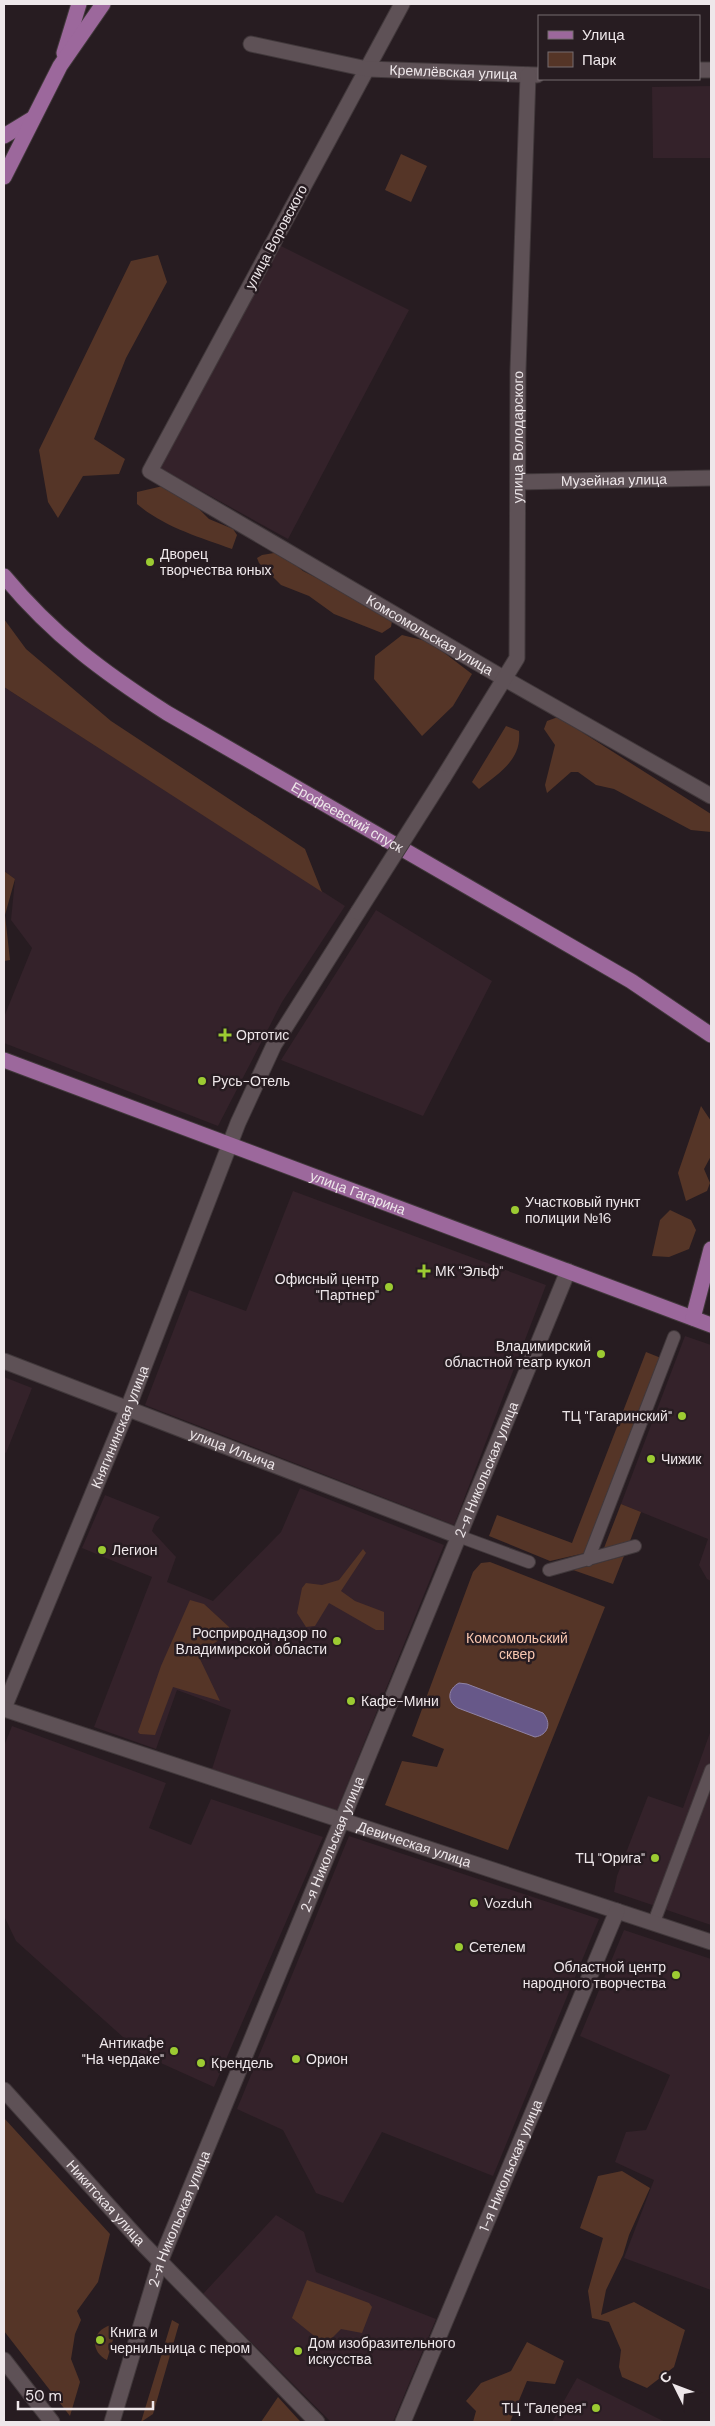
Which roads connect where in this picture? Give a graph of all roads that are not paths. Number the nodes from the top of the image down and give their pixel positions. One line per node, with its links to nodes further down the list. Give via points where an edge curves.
1 (79, 4): 5 (main road)
2 (103, 4): 5 (main road)
3 (402, 4): 6 (street, улица Воровского)
4 (251, 44): 6 (street, Кремлёвская улица)
5 (60, 66): 8 (main road)
6 (367, 69): 7 (street, Кремлёвская улица); 11 (street, улица Воровского)
7 (534, 75): 13 (street, улица Володарского, via 519,360)
8 (32, 119): 9 (main road); 10 (main road)
9 (4, 136)
10 (4, 177)
11 (150, 471): 15 (street, Комсомольская улица)
12 (711, 478): 13 (street, Музейная улица)
13 (518, 482): 15 (street, улица Володарского, via 517,658)
14 (4, 576): 18 (main road, Ерофеевский спуск, via 55,632 159,709 631,981)
15 (505, 679): 16 (street, Комсомольская улица); 17 (street, улица Володарского, bridge)
16 (711, 796)
17 (358, 912): 20 (street, Княгининская улица, via 274,1045)
18 (709, 1036)
19 (4, 1060): 20 (main road, улица Гагарина)
20 (229, 1144): 22 (main road, улица Гагарина); 27 (street, Княгининская улица)
21 (711, 1249): 23 (main road)
22 (568, 1271): 23 (main road, улица Гагарина); 28 (street, 2-я Никольская улица)
23 (693, 1318): 24 (main road, улица Гагарина)
24 (711, 1325)
25 (674, 1337): 30 (street)
26 (4, 1361): 27 (street, улица Ильича)
27 (128, 1408): 28 (street, улица Ильича); 33 (street, Княгининская улица)
28 (460, 1537): 31 (street); 35 (street, 2-я Никольская улица)
29 (634, 1546): 30 (street)
30 (588, 1560): 32 (street)
31 (528, 1562)
32 (549, 1570)
33 (4, 1708): 35 (street, Девическая улица)
34 (711, 1770): 37 (street)
35 (341, 1820): 36 (street, Девическая улица); 40 (street, 2-я Никольская улица)
36 (618, 1911): 37 (street, Девическая улица); 45 (street, 1-я Никольская улица)
37 (654, 1922): 38 (street, Девическая улица)
38 (711, 1942)
39 (4, 2090): 40 (street, Никитская улица)
40 (160, 2262): 43 (street, 2-я Никольская улица); 44 (street, Никитская улица)
41 (4, 2360): 42 (street)
42 (52, 2422)
43 (112, 2422)
44 (317, 2422)
45 (403, 2422)

